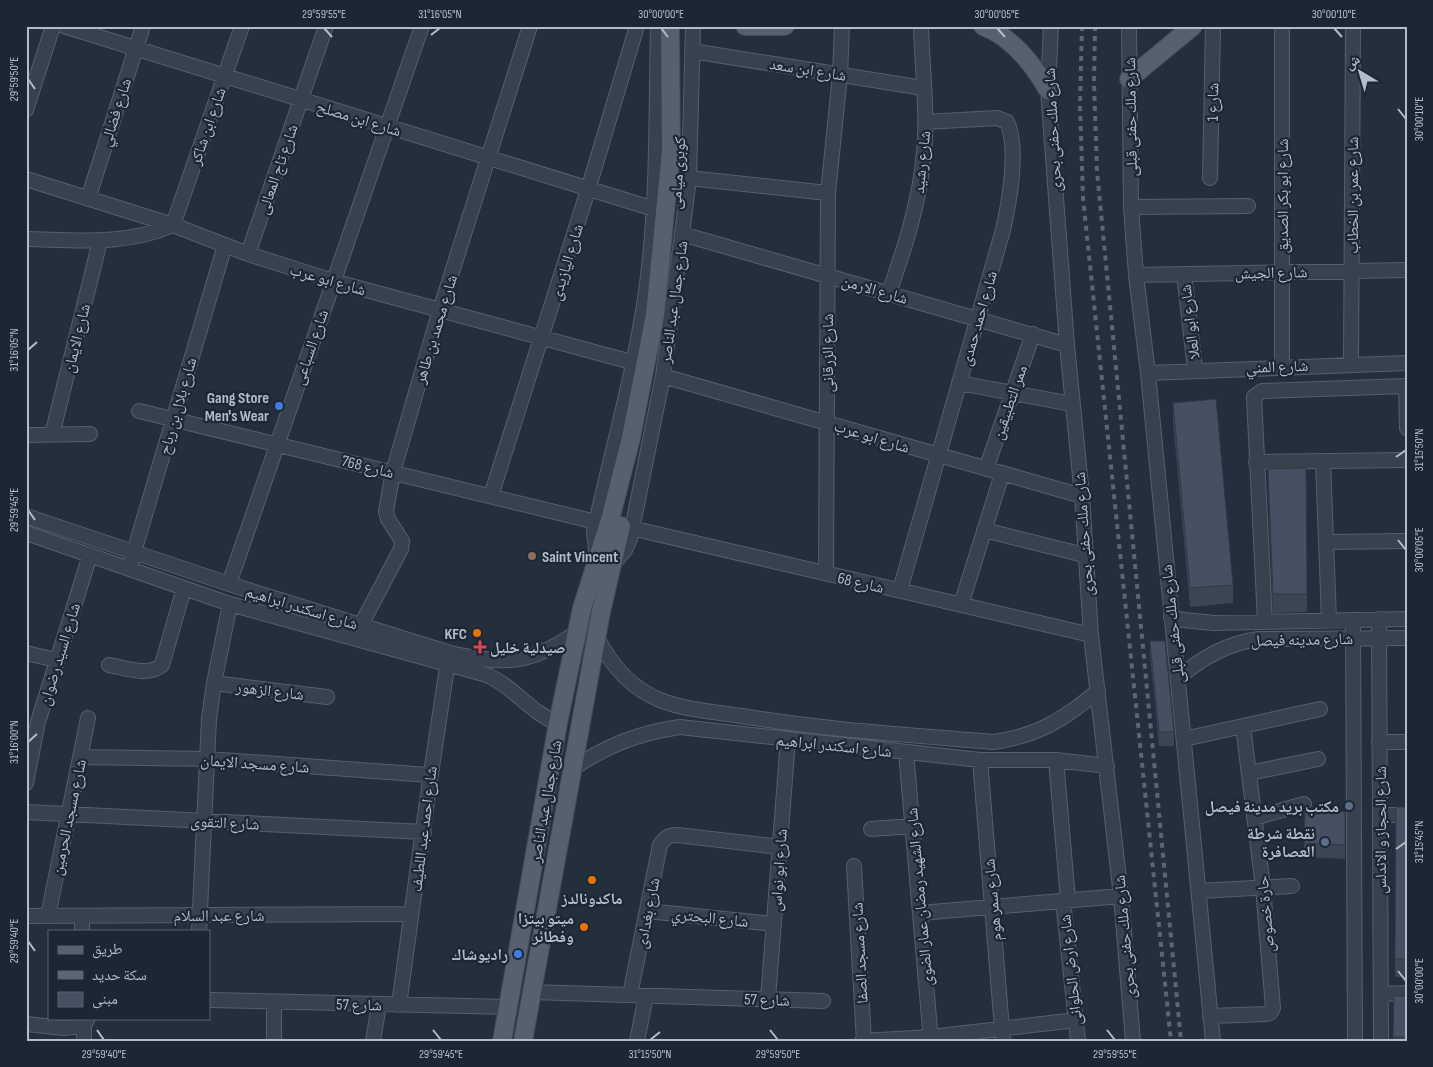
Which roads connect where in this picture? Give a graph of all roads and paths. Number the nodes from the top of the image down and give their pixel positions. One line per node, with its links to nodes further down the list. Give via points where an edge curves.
1 (53, 26): 32 (street)
2 (64, 26): 24 (street, شارع ابن مصلح)
3 (143, 26): 24 (street, شارع فضالي)
4 (242, 26): 27 (street, شارع ابن شاكر)
5 (326, 26): 31 (street, شارع تاج المعالى)
6 (422, 26): 34 (street, شارع السباعى)
7 (530, 26): 35 (street, شارع محمد بن طاهر)
8 (637, 26): 39 (street, شارع اليازيدى)
9 (658, 26): 44 (street, شارع جمال عبد الناصر)
10 (670, 26): 93 (main road, كوبرى ميامى, via 670,151 658,288)
11 (681, 26): 93 (main road, كوبرى ميامى, via 680,151 670,271 640,441)
12 (693, 26): 25 (street, شارع جمال عبد الناصر)
13 (745, 26): 14 (main road)
14 (785, 26)
15 (842, 26): 26 (street, شارع الزرقانى)
16 (921, 26): 29 (street, شارع رشيد)
17 (983, 26): 30 (main road, via 1007,40 1024,56)
18 (1051, 26): 30 (street, شارع ملك حفنى بحرى)
19 (1129, 26): 28 (street, شارع ملك حفنى قبلى)
20 (1193, 26): 28 (main road)
21 (1213, 26): 37 (street, شارع 1)
22 (1282, 26): 53 (street, شارع ابو بكر الصديق)
23 (1353, 26): 52 (street, شارع عمر بن الخطاب)
24 (136, 48): 27 (street, شارع ابن مصلح); 41 (street, شارع فضالي)
25 (692, 51): 26 (street, شارع ابن سعد); 36 (street, شارع جمال عبد الناصر)
26 (840, 74): 29 (street, شارع ابن سعد); 40 (street, شارع الزرقانى)
27 (224, 76): 31 (street, شارع ابن مصلح); 45 (street, شارع ابن شاكر)
28 (1129, 79): 43 (street, شارع ملك حفنى قبلى)
29 (923, 88): 33 (street, شارع رشيد)
30 (1048, 90): 63 (street, شارع ملك حفنى بحرى)
31 (301, 100): 34 (street, شارع ابن مصلح); 50 (street, شارع تاج المعالى)
32 (26, 110)
33 (925, 122): 58 (street, شارع رشيد, via 925,152 918,200 906,247); 60 (street, شارع احمد حمدى, via 997,118 1007,122 1010,128 1010,199)
34 (386, 127): 35 (street, شارع ابن مصلح); 57 (street, شارع السباعى)
35 (489, 159): 39 (street, شارع ابن مصلح); 59 (street, شارع محمد بن طاهر)
36 (689, 178): 40 (street); 46 (street, شارع جمال عبد الناصر)
37 (1210, 178)
38 (26, 179): 41 (street, شارع ابو عرب)
39 (588, 190): 44 (street, شارع ابن مصلح); 62 (street, شارع اليازيدى)
40 (828, 193): 56 (street, شارع الزرقانى)
41 (88, 199): 45 (street, شارع ابو عرب)
42 (1248, 206): 43 (street)
43 (1131, 207): 55 (street, شارع ملك حفنى قبلى)
44 (654, 209): 65 (street, شارع جمال عبد الناصر)
45 (173, 225): 48 (street, via 138,238); 49 (street, شارع ابو عرب)
46 (682, 234): 56 (street, شارع الارمن); 70 (street, شارع جمال عبد الناصر)
47 (26, 239): 48 (street)
48 (100, 241): 81 (street, شارع الايمان)
49 (225, 245): 50 (street, شارع ابو عرب); 76 (street, شارع بلال بن رباح)
50 (248, 254): 57 (street, شارع ابو عرب)
51 (1407, 270): 52 (street, شارع الجيش)
52 (1352, 271): 53 (street, شارع الجيش); 66 (street, شارع عمر بن الخطاب)
53 (1282, 272): 54 (street, شارع الجيش); 67 (street, شارع ابو بكر الصديق)
54 (1184, 274): 55 (street, شارع الجيش); 68 (street, شارع ابو العلا)
55 (1136, 275): 69 (street, شارع ملك حفنى قبلى)
56 (827, 276): 58 (street, شارع الارمن); 77 (street, شارع الزرقانى)
57 (333, 281): 59 (street, شارع ابو عرب); 82 (street, شارع السباعى)
58 (889, 293): 60 (street, شارع الارمن)
59 (440, 310): 62 (street, شارع ابو عرب); 88 (street, شارع محمد بن طاهر)
60 (978, 318): 61 (street, شارع الارمن); 71 (street, شارع احمد حمدى)
61 (1033, 334): 63 (street, شارع الارمن); 73 (street, ممر التطبيقين)
62 (542, 338): 65 (street, شارع ابو عرب); 90 (street, شارع اليازيدى)
63 (1067, 345): 74 (street, شارع ملك حفنى بحرى)
64 (1407, 362): 66 (street, شارع المني)
65 (635, 363): 93 (street, شارع جمال عبد الناصر)
66 (1350, 364): 67 (street, شارع المني)
67 (1282, 366): 68 (street, شارع المني)
68 (1195, 370): 69 (street, شارع المني)
69 (1148, 373): 109 (street, شارع ملك حفنى قبلى)
70 (663, 376): 77 (street, شارع ابو عرب); 93 (street, شارع جمال عبد الناصر)
71 (959, 383): 73 (street); 83 (street, شارع احمد حمدى)
72 (1406, 386): 78 (street); 86 (street, via 1262,391 1253,400)
73 (1012, 393): 74 (street); 87 (street, ممر التطبيقين)
74 (1072, 404): 91 (street, شارع ملك حفنى بحرى)
75 (140, 411): 76 (street, شارع 768)
76 (173, 419): 82 (street, شارع 768); 98 (street, شارع بلال بن رباح)
77 (827, 423): 83 (street, شارع ابو عرب); 103 (street, شارع الزرقانى)
78 (1407, 428)
79 (90, 434): 81 (street)
80 (26, 435): 81 (street)
81 (52, 435)
82 (276, 444): 88 (street, شارع 768); 104 (street, شارع السباعى)
83 (938, 456): 87 (street, شارع ابو عرب); 106 (street, شارع احمد حمدى)
84 (1407, 460): 85 (street)
85 (1322, 461): 86 (street); 97 (street)
86 (1256, 462): 114 (street)
87 (986, 470): 89 (street, شارع ابو عرب)
88 (393, 472): 90 (street, شارع 768); 115 (street, شارع محمد بن طاهر, via 386,511 402,541 401,549)
89 (1002, 474): 91 (street, شارع ابو عرب); 94 (street)
90 (491, 496): 93 (street, شارع 768)
91 (1082, 496): 100 (street, شارع ملك حفنى بحرى)
92 (26, 516): 98 (street, شارع اسكندر ابراهيم)
93 (615, 524): 101 (main road, شارع جمال عبد الناصر); 101 (street, شارع جمال عبد الناصر, via 625,550); 103 (street, شارع 68)
94 (984, 530): 100 (street); 108 (street)
95 (26, 533): 99 (street, شارع اسكندر ابراهيم)
96 (1407, 541): 97 (street)
97 (1326, 542): 112 (street)
98 (134, 553): 102 (street, شارع بلال بن رباح); 104 (street, شارع اسكندر ابراهيم)
99 (90, 555): 102 (street, شارع اسكندر ابراهيم); 124 (street, شارع السيد رضوان)
100 (1084, 555): 117 (street, شارع ملك حفنى بحرى)
101 (604, 566): 116 (main road, شارع جمال عبد الناصر, via 582,608); 118 (main road, شارع جمال عبد الناصر)
102 (129, 567): 105 (street, شارع اسكندر ابراهيم)
103 (826, 573): 106 (street, شارع 68)
104 (228, 584): 115 (street, شارع اسكندر ابراهيم)
105 (184, 588): 107 (street, شارع اسكندر ابراهيم); 125 (street, via 162,665 155,671 145,671)
106 (900, 590): 108 (street, شارع 68)
107 (230, 604): 123 (street, شارع اسكندر ابراهيم); 127 (street)
108 (961, 605): 117 (street, شارع 68)
109 (1171, 617): 114 (street, شارع مدينه فيصل, via 1199,622); 126 (street, شارع ملك حفنى قبلى)
110 (1379, 619): 111 (street, شارع مدينه فيصل); 113 (street, شارع مدينه فيصل); 120 (street, شارع الحجاز و الاندلس)
111 (1407, 619)
112 (1329, 620): 113 (street, شارع مدينه فيصل); 114 (street, شارع مدينه فيصل)
113 (1353, 620): 119 (street, شارع الحجاز و الاندلس)
114 (1265, 622)
115 (361, 625): 123 (street, شارع اسكندر ابراهيم)
116 (577, 632): 123 (street, شارع اسكندر ابراهيم, via 545,651 517,660); 133 (main road, شارع جمال عبد الناصر)
117 (1092, 634): 128 (street, شارع ملك حفنى بحرى)
118 (597, 638): 137 (street, شارع اسكندر ابراهيم, via 617,669 639,689 659,700 681,706 796,725); 148 (main road, شارع جمال عبد الناصر)
119 (1353, 638): 120 (street, شارع مدينه فيصل); 126 (street, شارع مدينه فيصل, via 1243,641 1215,652); 208 (street, شارع الحجاز و الاندلس)
120 (1379, 638): 121 (street, شارع مدينه فيصل); 138 (street, شارع الحجاز و الاندلس)
121 (1407, 638)
122 (26, 653): 124 (street)
123 (449, 659): 133 (street, شارع اسكندر ابراهيم, via 499,680 542,716); 150 (street, شارع احمد عبد اللطيف)
124 (56, 660): 132 (street, شارع السيد رضوان)
125 (110, 665)
126 (1178, 678): 135 (street, شارع ملك حفنى قبلى)
127 (214, 683): 129 (street, شارع الزهور); 142 (street)
128 (1098, 690): 137 (street, شارع اسكندر ابراهيم, via 1060,721 1039,731); 147 (street, شارع ملك حفنى بحرى)
129 (327, 697)
130 (1320, 709): 134 (street)
131 (88, 718): 141 (street, شارع مسجد الحرمين)
132 (32, 722): 151 (street, شارع السيد رضوان)
133 (558, 723): 191 (main road, شارع جمال عبد الناصر)
134 (1243, 726): 135 (street); 149 (street, حارة خصوص)
135 (1184, 739): 166 (street, شارع ملك حفنى قبلى)
136 (788, 740): 140 (street, شارع اسكندر ابراهيم); 148 (street, شارع اسكندر ابراهيم, via 680,727 649,732 611,745); 162 (street, شارع ابو نواس)
137 (994, 742): 145 (street)
138 (1379, 742): 139 (street); 156 (street, شارع الحجاز و الاندلس)
139 (1407, 742)
140 (906, 752): 144 (street, شارع اسكندر ابراهيم); 159 (street, شارع الشهيد رمضان عمار الضوى)
141 (80, 757): 142 (street, شارع مسجد الايمان); 154 (street, شارع مسجد الحرمين)
142 (208, 759): 150 (street, شارع مسجد الايمان); 158 (street)
143 (1318, 759): 149 (street)
144 (980, 760): 145 (street, شارع اسكندر ابراهيم); 169 (street, شارع سمر هوم)
145 (996, 760): 146 (street, شارع اسكندر ابراهيم)
146 (1056, 760): 147 (street, شارع اسكندر ابراهيم); 168 (street, شارع ارض الحلوانى)
147 (1107, 766): 167 (street, شارع ملك حفنى بحرى)
148 (571, 770): 180 (main road, شارع جمال عبد الناصر)
149 (1248, 773): 157 (street, حارة خصوص)
150 (429, 775): 161 (street, شارع احمد عبد اللطيف)
151 (26, 783)
152 (1304, 804): 157 (street)
153 (26, 812): 154 (street, شارع التقوى)
154 (69, 814): 158 (street, شارع التقوى); 175 (street, شارع مسجد الحرمين)
155 (1407, 815): 156 (street)
156 (1380, 816): 182 (street, شارع الحجاز و الاندلس)
157 (1254, 818): 165 (street, حارة خصوص)
158 (204, 821): 161 (street, شارع التقوى); 173 (street)
159 (913, 826): 160 (street); 171 (street, شارع الشهيد رمضان عمار الضوى)
160 (871, 829)
161 (424, 832): 172 (street, شارع احمد عبد اللطيف)
162 (780, 847): 170 (street, شارع بغدادى, via 670,835 660,845); 177 (street, شارع ابو نواس)
163 (854, 866): 204 (street, شارع مسجد الصفا)
164 (1292, 886): 165 (street)
165 (1263, 887): 166 (street); 192 (street, حارة خصوص, via 1273,1008 1266,1014)
166 (1199, 891): 192 (street, شارع ملك حفنى قبلى)
167 (1121, 896): 168 (street); 206 (street, شارع ملك حفنى بحرى)
168 (1065, 900): 169 (street); 193 (street, شارع ارض الحلوانى)
169 (992, 907): 171 (street); 196 (street, شارع سمر هوم)
170 (647, 911): 177 (street, شارع البحتري); 183 (street, شارع بغدادى)
171 (920, 913): 197 (street, شارع الشهيد رمضان عمار الضوى)
172 (411, 914): 173 (street, شارع عبد السلام); 190 (street, شارع احمد عبد اللطيف)
173 (200, 915): 176 (street, شارع عبد السلام); 179 (street)
174 (26, 916): 175 (street, شارع عبد السلام)
175 (48, 916): 176 (street, شارع عبد السلام)
176 (82, 916): 178 (street)
177 (774, 924): 185 (street, شارع ابو نواس)
178 (82, 930)
179 (200, 930)
180 (532, 992): 183 (street, شارع 57); 202 (main road, شارع جمال عبد الناصر)
181 (1407, 993): 182 (street)
182 (1381, 994): 209 (street, شارع الحجاز و الاندلس)
183 (630, 995): 184 (street, شارع 57)
184 (646, 996): 185 (street, شارع 57); 203 (street)
185 (768, 999): 187 (street, شارع 57)
186 (210, 1000): 188 (street, شارع 57)
187 (823, 1001)
188 (274, 1002): 189 (street, شارع 57); 199 (street)
189 (379, 1004): 190 (street, شارع 57); 200 (street)
190 (399, 1005): 191 (street, شارع 57)
191 (509, 1007): 201 (main road, شارع جمال عبد الناصر)
192 (1210, 1016): 207 (street, شارع ملك حفنى قبلى)
193 (1076, 1020): 196 (street); 205 (street, شارع ارض الحلوانى)
194 (86, 1022): 195 (street, via 64,1028); 198 (street)
195 (26, 1024)
196 (1003, 1035): 197 (street)
197 (931, 1039): 204 (street)
198 (84, 1041)
199 (274, 1041)
200 (373, 1041)
201 (502, 1041)
202 (523, 1041)
203 (636, 1041)
204 (863, 1041)
205 (1078, 1041)
206 (1133, 1041)
207 (1213, 1041)
208 (1355, 1041)
209 (1381, 1041)

